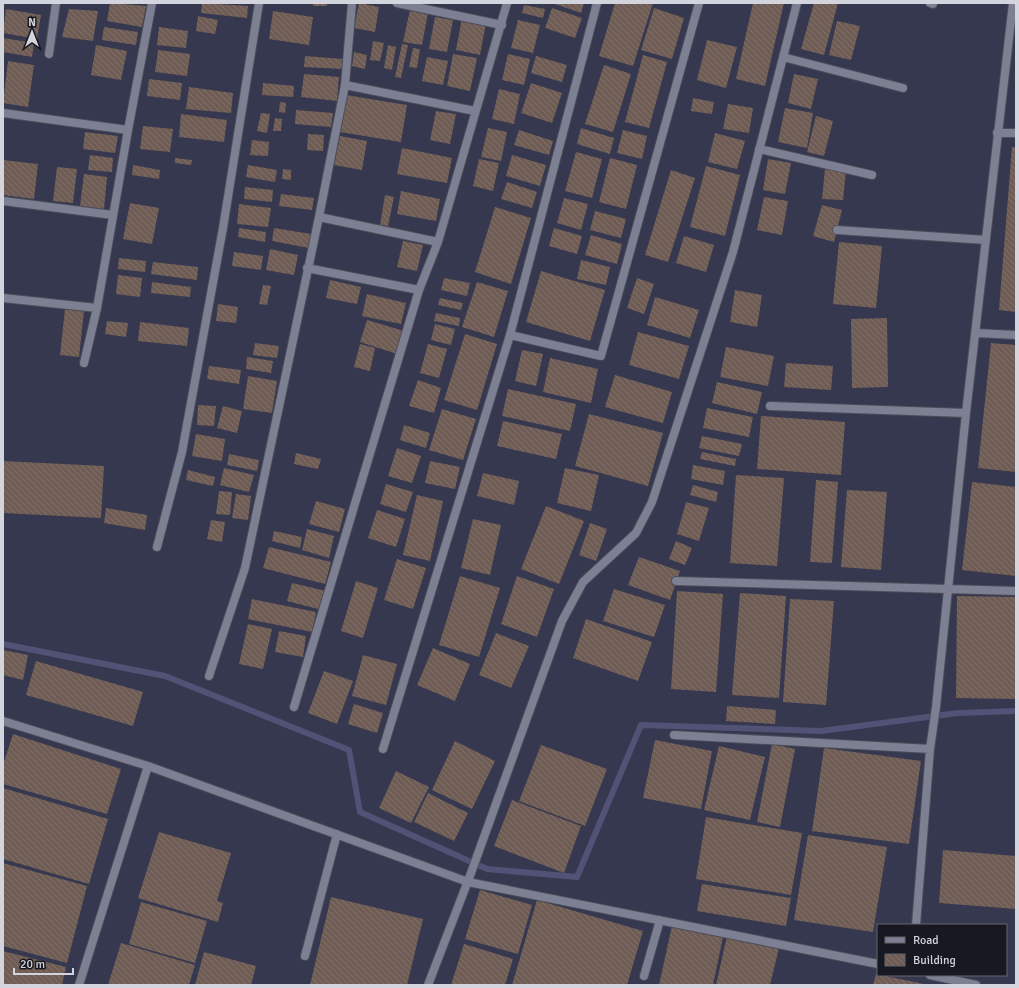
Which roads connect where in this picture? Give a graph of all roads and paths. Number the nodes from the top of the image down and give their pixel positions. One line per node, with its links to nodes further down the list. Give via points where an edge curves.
1 (56, 3): 12 (street)
2 (152, 3): 18 (street)
3 (259, 3): 39 (street, via 224,228 182,452)
4 (352, 3): 14 (street)
5 (397, 3): 11 (street)
6 (507, 3): 11 (street)
7 (597, 3): 34 (street)
8 (700, 3): 34 (street, via 601,356)
9 (797, 3): 13 (street)
10 (1013, 3): 19 (street)
11 (502, 25): 16 (street)
12 (49, 54)
13 (783, 57): 15 (street); 21 (street)
14 (345, 85): 16 (street); 25 (street)
15 (903, 88)
16 (475, 111): 28 (street)
17 (3, 113): 18 (street)
18 (128, 130): 24 (street)
19 (997, 133): 20 (street); 27 (street)
20 (1016, 133)
21 (759, 149): 22 (street); 51 (street, via 733,252 652,502 636,534 583,582 562,621)
22 (872, 175)
23 (3, 201): 24 (street)
24 (113, 215): 32 (street)
25 (319, 218): 28 (street); 29 (street)
26 (837, 230): 27 (street)
27 (986, 240): 33 (street)
28 (438, 242): 30 (street)
29 (308, 268): 30 (street); 43 (street, via 245,568)
30 (419, 290): 44 (street)
31 (3, 298): 32 (street)
32 (97, 308): 36 (street)
33 (976, 333): 35 (street); 38 (street)
34 (510, 335): 47 (street)
35 (1016, 335)
36 (84, 363)
37 (770, 406): 38 (street)
38 (966, 413): 41 (street)
39 (157, 546)
40 (676, 581): 41 (street)
41 (947, 590): 42 (street); 48 (street)
42 (1016, 591)
43 (209, 676)
44 (294, 707)
45 (3, 721): 49 (street)
46 (674, 735): 48 (street)
47 (383, 749)
48 (930, 749): 53 (street)
49 (148, 766): 50 (street); 59 (street)
50 (337, 834): 51 (street); 54 (street)
51 (468, 882): 52 (street); 60 (street)
52 (660, 920): 55 (street); 56 (street)
53 (916, 924)
54 (305, 956)
55 (877, 964)
56 (644, 976)
57 (933, 976): 58 (street)
58 (948, 982): 61 (street)
59 (79, 985)
60 (428, 985)
61 (976, 985)

